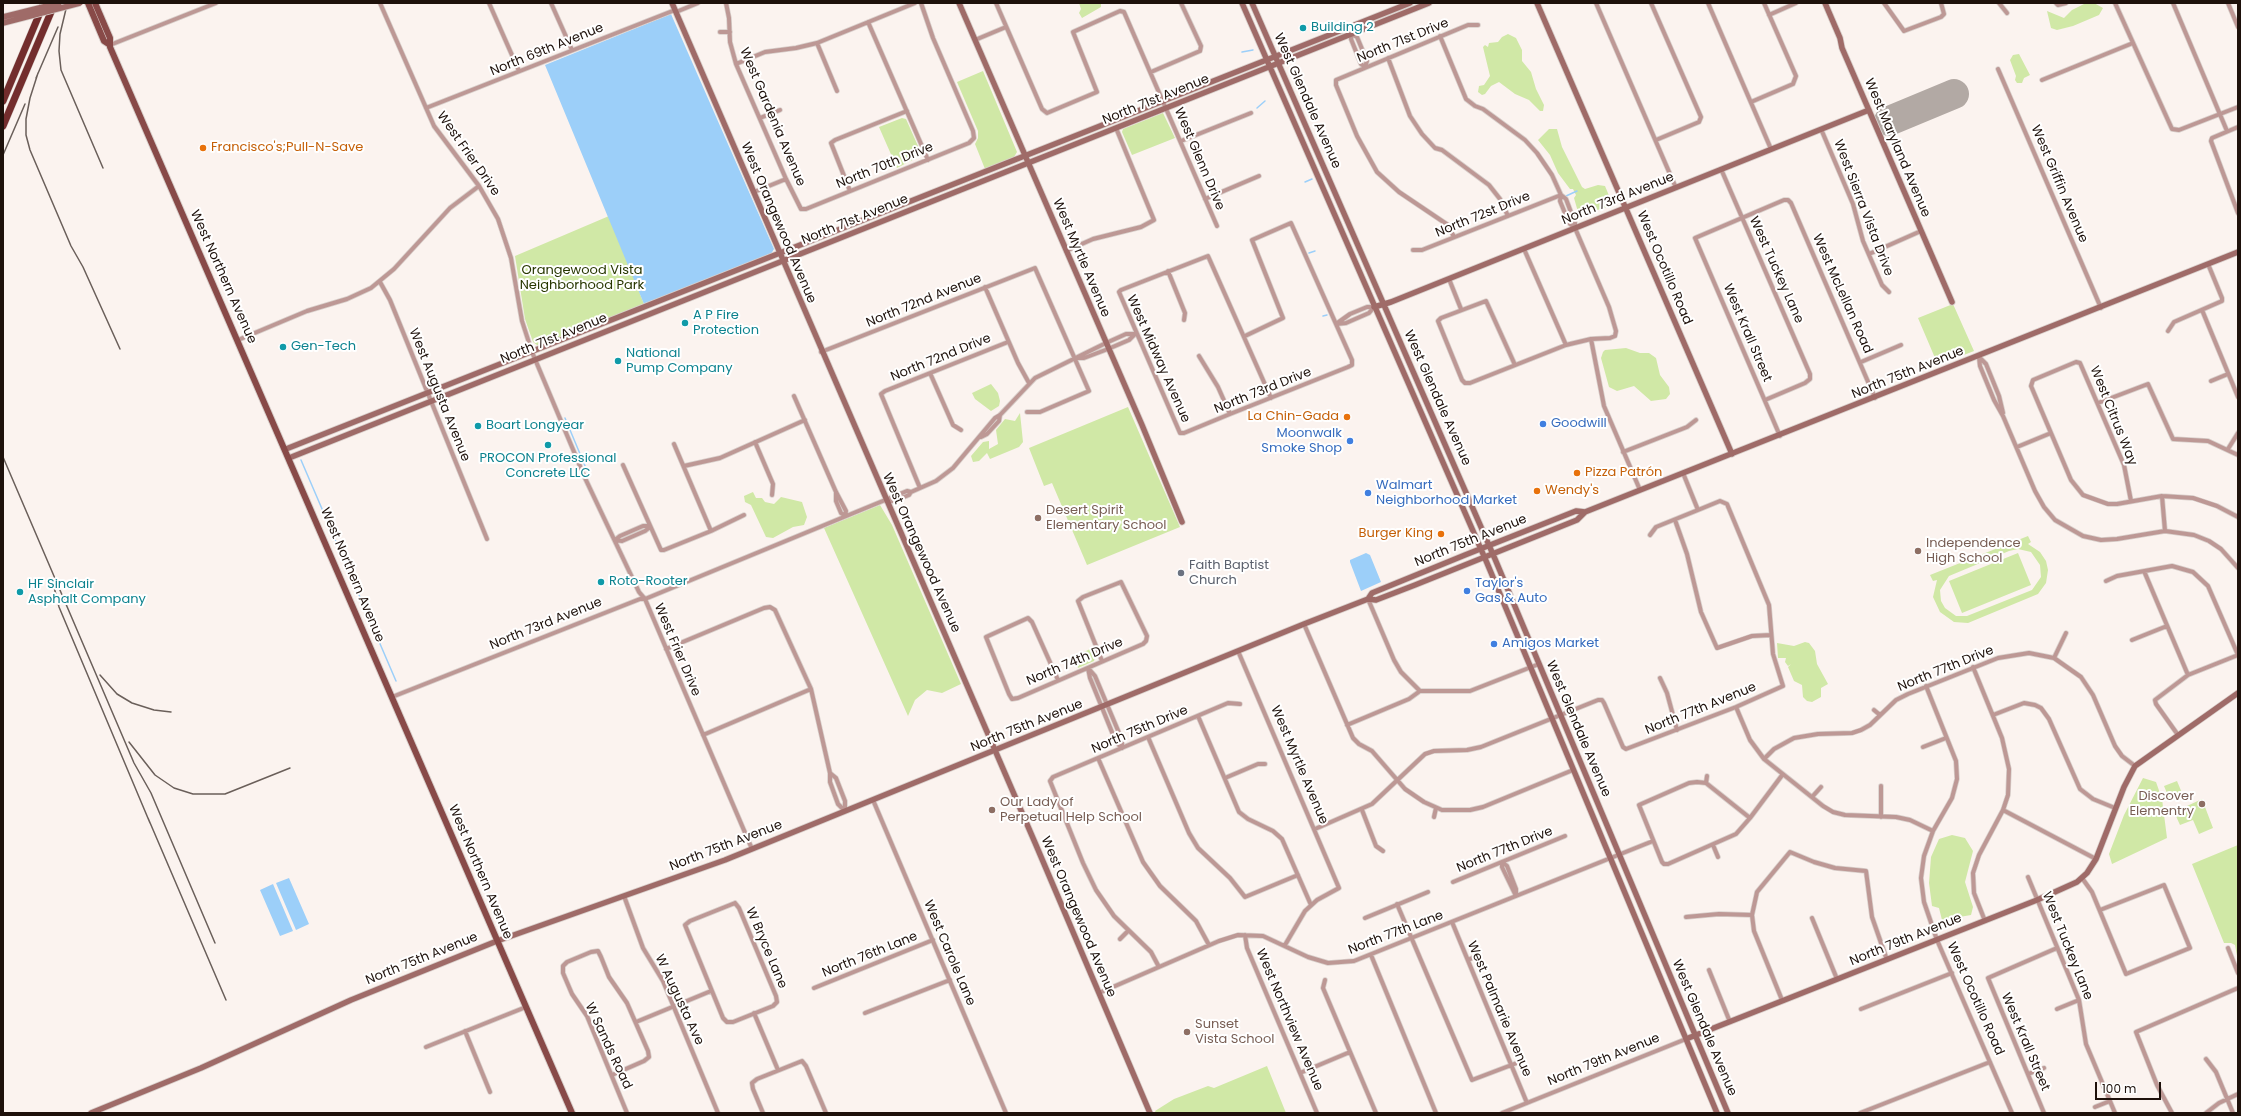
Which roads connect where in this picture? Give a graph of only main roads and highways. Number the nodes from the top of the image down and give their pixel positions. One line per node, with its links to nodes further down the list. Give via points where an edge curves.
1 (44, 3): 6 (highway)
2 (88, 3): 5 (main road, West Northern Avenue, via 104,41)
3 (96, 3): 5 (main road, West Northern Avenue, via 110,38)
4 (56, 5): 7 (highway)
5 (110, 46): 8 (main road, West Northern Avenue)
6 (3, 101)
7 (3, 126)
8 (572, 1113)

